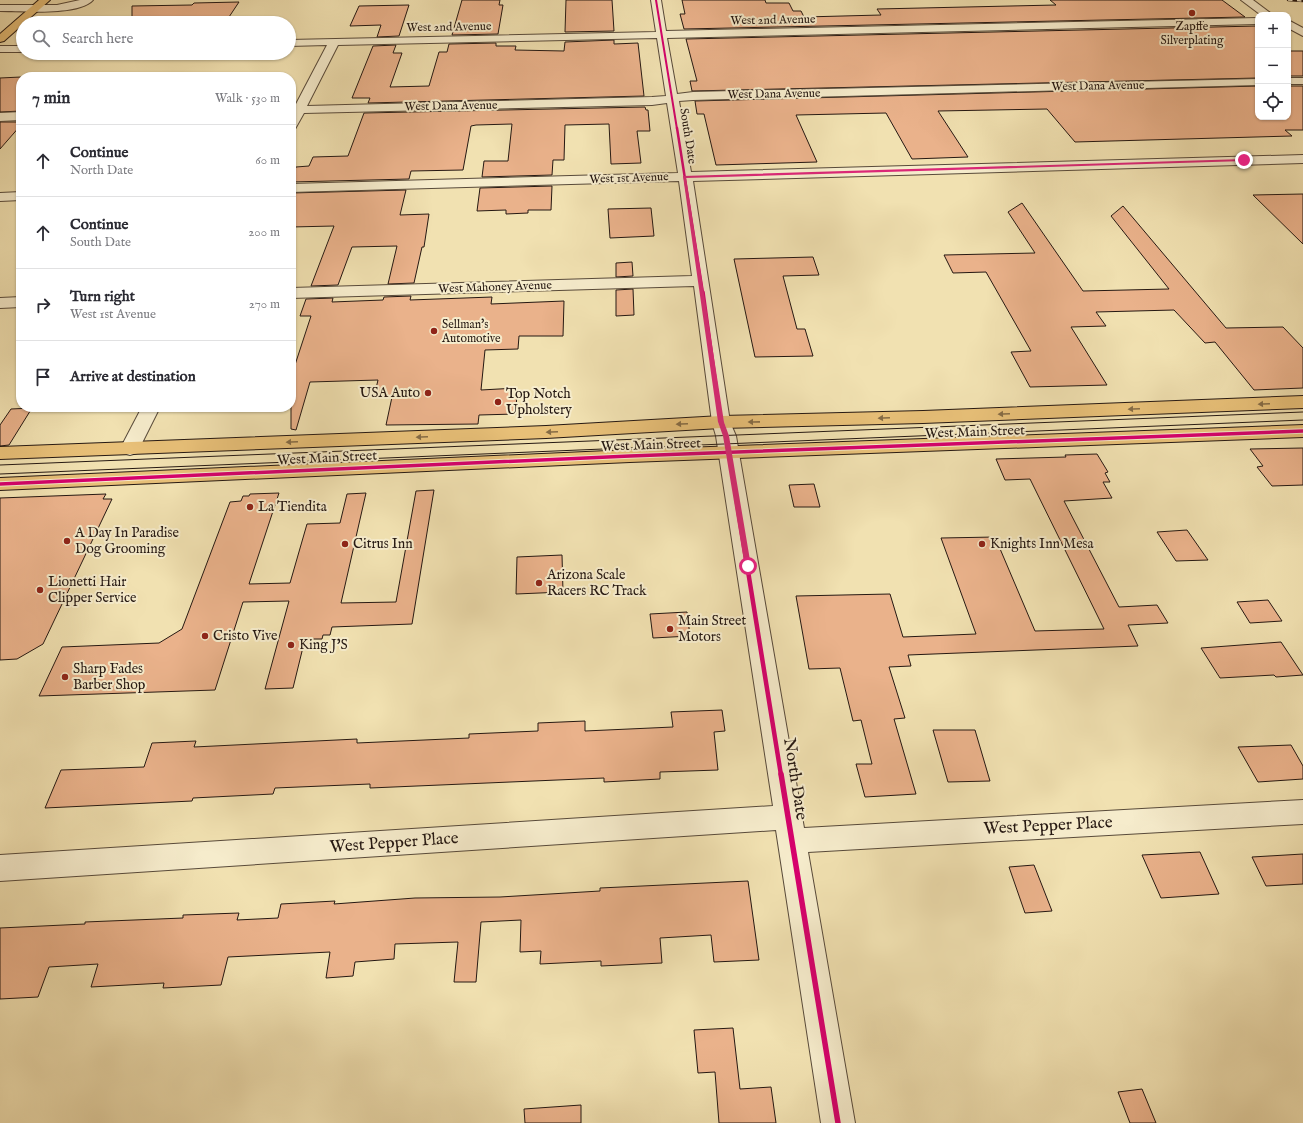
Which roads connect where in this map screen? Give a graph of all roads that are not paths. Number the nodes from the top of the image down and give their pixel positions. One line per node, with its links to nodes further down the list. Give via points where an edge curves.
1 (45, 0): 6 (main road)
2 (88, 0): 6 (street, via 65,7)
3 (656, 0): 17 (street, South Date)
4 (1246, 0): 10 (street)
5 (1262, 0): 9 (street)
6 (29, 5): 8 (street); 11 (main road)
7 (0, 8): 8 (street)
8 (14, 8): 12 (main road)
9 (1278, 11)
10 (1264, 12)
11 (20, 16)
12 (0, 20)
13 (16, 20): 18 (main road)
14 (1255, 21): 17 (street, West 2nd Avenue)
15 (1291, 25): 16 (street)
16 (1303, 33)
17 (662, 35): 19 (street, West 2nd Avenue); 26 (street, South Date)
18 (0, 39)
19 (334, 42): 20 (street, West 2nd Avenue); 27 (street)
20 (296, 43)
21 (0, 49): 22 (street)
22 (16, 49)
23 (1303, 81): 25 (street)
24 (1255, 82): 26 (street, West Dana Avenue)
25 (1291, 82)
26 (672, 98): 28 (street, West Dana Avenue, via 652,101); 32 (street, South Date)
27 (296, 108)
28 (296, 110)
29 (16, 116): 30 (street)
30 (0, 117)
31 (1303, 158): 32 (street, West 1st Avenue)
32 (684, 177): 33 (street, West 1st Avenue); 36 (street, South Date)
33 (296, 188)
34 (16, 196): 35 (street)
35 (0, 197)
36 (700, 281): 37 (street, West Mahoney Avenue); 43 (street, South Date)
37 (296, 293)
38 (16, 302): 39 (street)
39 (0, 303)
40 (1303, 402): 43 (main road, West Main Street, one-way to 43, via 916,417)
41 (148, 412): 44 (street)
42 (1303, 431): 43 (main road, West Main Street)
43 (725, 438): 44 (main road, West Main Street, one-way to 44, via 546,432); 46 (main road, West Main Street); 48 (street, North Date)
44 (130, 449): 45 (main road, West Main Street)
45 (0, 453)
46 (0, 484)
47 (1303, 812): 48 (street, West Pepper Place)
48 (790, 829): 49 (street, West Pepper Place); 50 (street, North Date)
49 (0, 868)
50 (838, 1123)

